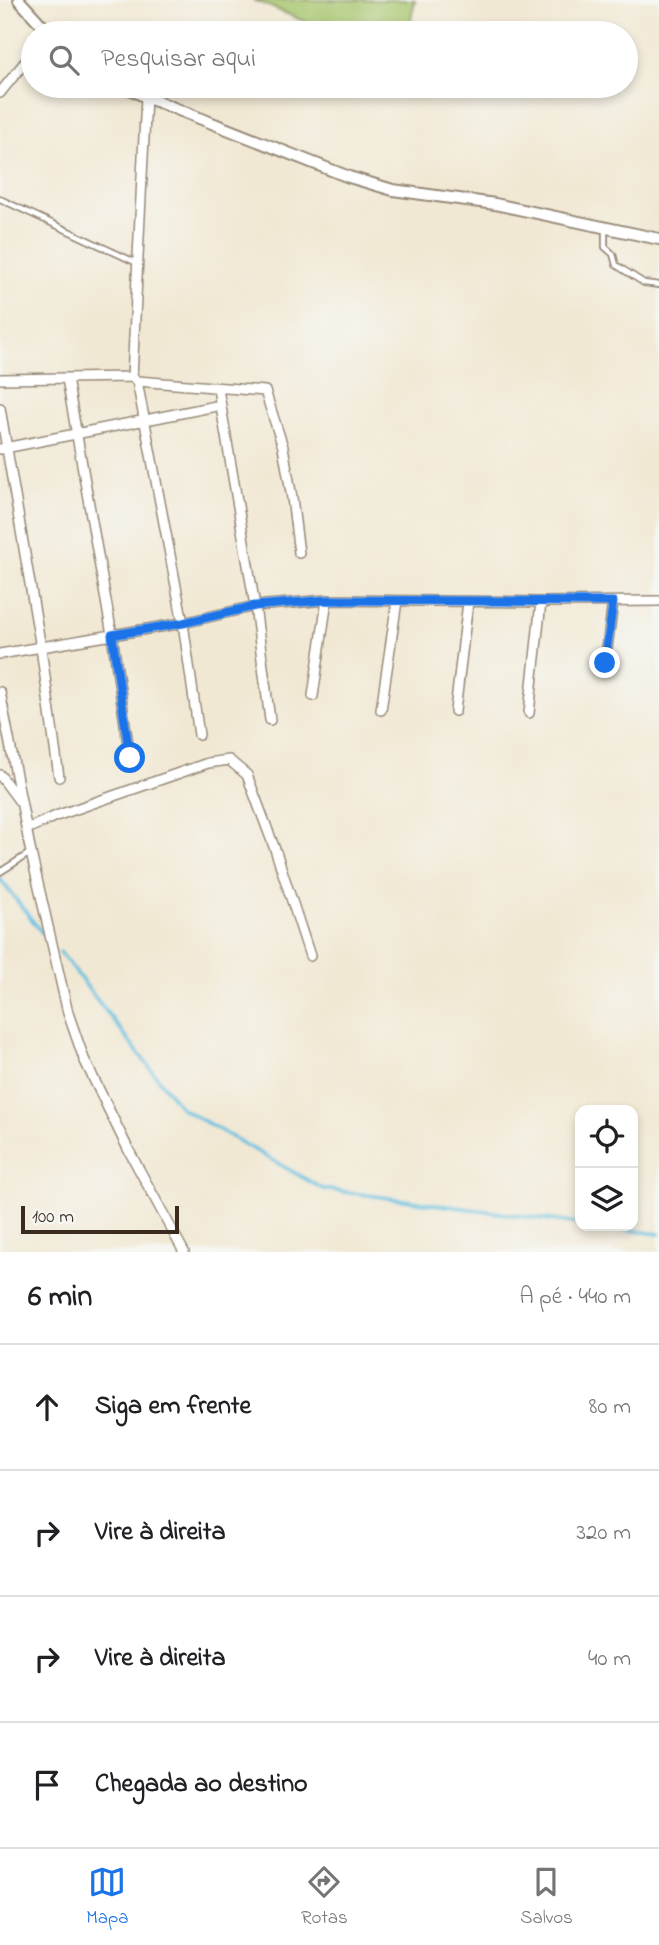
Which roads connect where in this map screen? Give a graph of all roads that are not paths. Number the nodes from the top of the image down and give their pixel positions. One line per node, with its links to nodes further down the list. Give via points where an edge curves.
1 (19, 0): 2 (street)
2 (38, 21)
3 (21, 67): 4 (street)
4 (0, 93)
5 (146, 98): 10 (street)
6 (149, 98): 8 (street, via 393,190)
7 (0, 199): 10 (lane)
8 (605, 226): 9 (street); 11 (lane, via 604,247 613,254 616,265 644,283)
9 (659, 239)
10 (138, 264): 14 (street)
11 (659, 285)
12 (0, 379): 13 (street)
13 (67, 379): 14 (street); 19 (street)
14 (134, 379): 15 (street); 18 (street)
15 (218, 389): 16 (street); 21 (street, via 265,391 283,447)
16 (221, 405): 18 (street); 28 (street)
17 (0, 408): 20 (street)
18 (144, 419): 19 (street); 29 (street)
19 (75, 434): 20 (street); 30 (street)
20 (3, 448): 31 (street)
21 (299, 553)
22 (327, 600): 23 (street); 28 (street); 35 (street)
23 (397, 601): 25 (street); 36 (street)
24 (659, 601): 26 (street)
25 (468, 602): 27 (street); 38 (street)
26 (613, 602): 27 (street); 33 (street)
27 (541, 603): 39 (street)
28 (255, 606): 29 (street); 40 (street)
29 (183, 623): 30 (street); 41 (street)
30 (112, 635): 31 (street); 42 (street)
31 (41, 648): 32 (street); 44 (street)
32 (0, 654)
33 (605, 663)
34 (0, 692): 37 (street)
35 (313, 696)
36 (381, 710)
37 (2, 711): 45 (street)
38 (454, 711)
39 (529, 713)
40 (270, 720)
41 (199, 735)
42 (130, 758)
43 (0, 775): 45 (street)
44 (59, 777)
45 (22, 805): 46 (street)
46 (27, 829): 47 (street); 49 (street, via 208,762 229,760 247,775)
47 (31, 853): 48 (lane); 50 (street, via 68,1013 84,1059)
48 (0, 872)
49 (310, 956)
50 (184, 1252)

